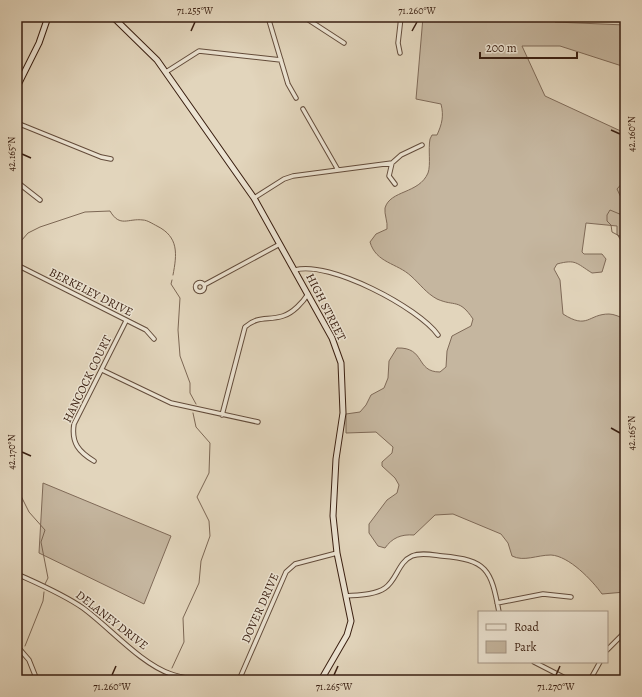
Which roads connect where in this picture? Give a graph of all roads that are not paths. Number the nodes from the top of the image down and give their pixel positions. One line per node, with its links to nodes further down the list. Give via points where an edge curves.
1 (48, 17): 10 (street, via 37,46)
2 (113, 17): 9 (street, HIGH STREET, via 145,47)
3 (268, 17): 8 (street)
4 (304, 17): 6 (street)
5 (401, 17): 7 (street, via 398,43)
6 (344, 43)
7 (400, 53)
8 (281, 60): 9 (street, via 199,51); 12 (street, via 288,84)
9 (166, 72): 21 (street, HIGH STREET)
10 (18, 80): 11 (street)
11 (17, 86)
12 (296, 98)
13 (303, 109): 18 (street)
14 (17, 123): 16 (street, via 101,158)
15 (422, 145): 17 (street, via 401,154)
16 (111, 159)
17 (392, 163): 18 (street); 20 (street, via 389,176)
18 (338, 170): 21 (street, via 284,179)
19 (17, 182): 22 (street)
20 (394, 184)
21 (254, 198): 23 (street, HIGH STREET)
22 (40, 200)
23 (280, 244): 25 (street, HIGH STREET); 26 (street)
24 (17, 266): 28 (street, BERKELEY DRIVE)
25 (295, 270): 27 (street, HIGH STREET); 29 (street, via 300,268 326,272 368,286 422,318)
26 (204, 285)
27 (308, 294): 32 (street, via 302,303 285,315 254,320 246,328); 35 (street, HIGH STREET, via 332,338 341,363 343,413 332,507)
28 (126, 321): 30 (street, BERKELEY DRIVE, via 146,330); 31 (street, HANCOCK COURT)
29 (438, 335)
30 (154, 339)
31 (102, 370): 32 (street, via 171,403); 34 (street, HANCOCK COURT, via 74,424 73,433 76,446)
32 (222, 415): 33 (street)
33 (258, 422)
34 (94, 461)
35 (337, 553): 37 (street, HIGH STREET); 48 (street, DOVER DRIVE, via 295,564 286,572)
36 (17, 574): 47 (street, DELANEY DRIVE, via 72,600 160,669)
37 (346, 596): 39 (street, via 384,590 408,558 422,554 465,558 478,563 489,574); 49 (street, HIGH STREET, via 351,621 349,630)
38 (571, 597): 39 (street, via 543,594)
39 (497, 603): 40 (street)
40 (499, 611)
41 (625, 632): 43 (street)
42 (17, 646): 46 (street, via 29,660)
43 (608, 649)
44 (536, 663): 50 (street)
45 (599, 663): 51 (street)
46 (36, 680)
47 (195, 680)
48 (239, 680)
49 (321, 680)
50 (568, 680)
51 (590, 680)

